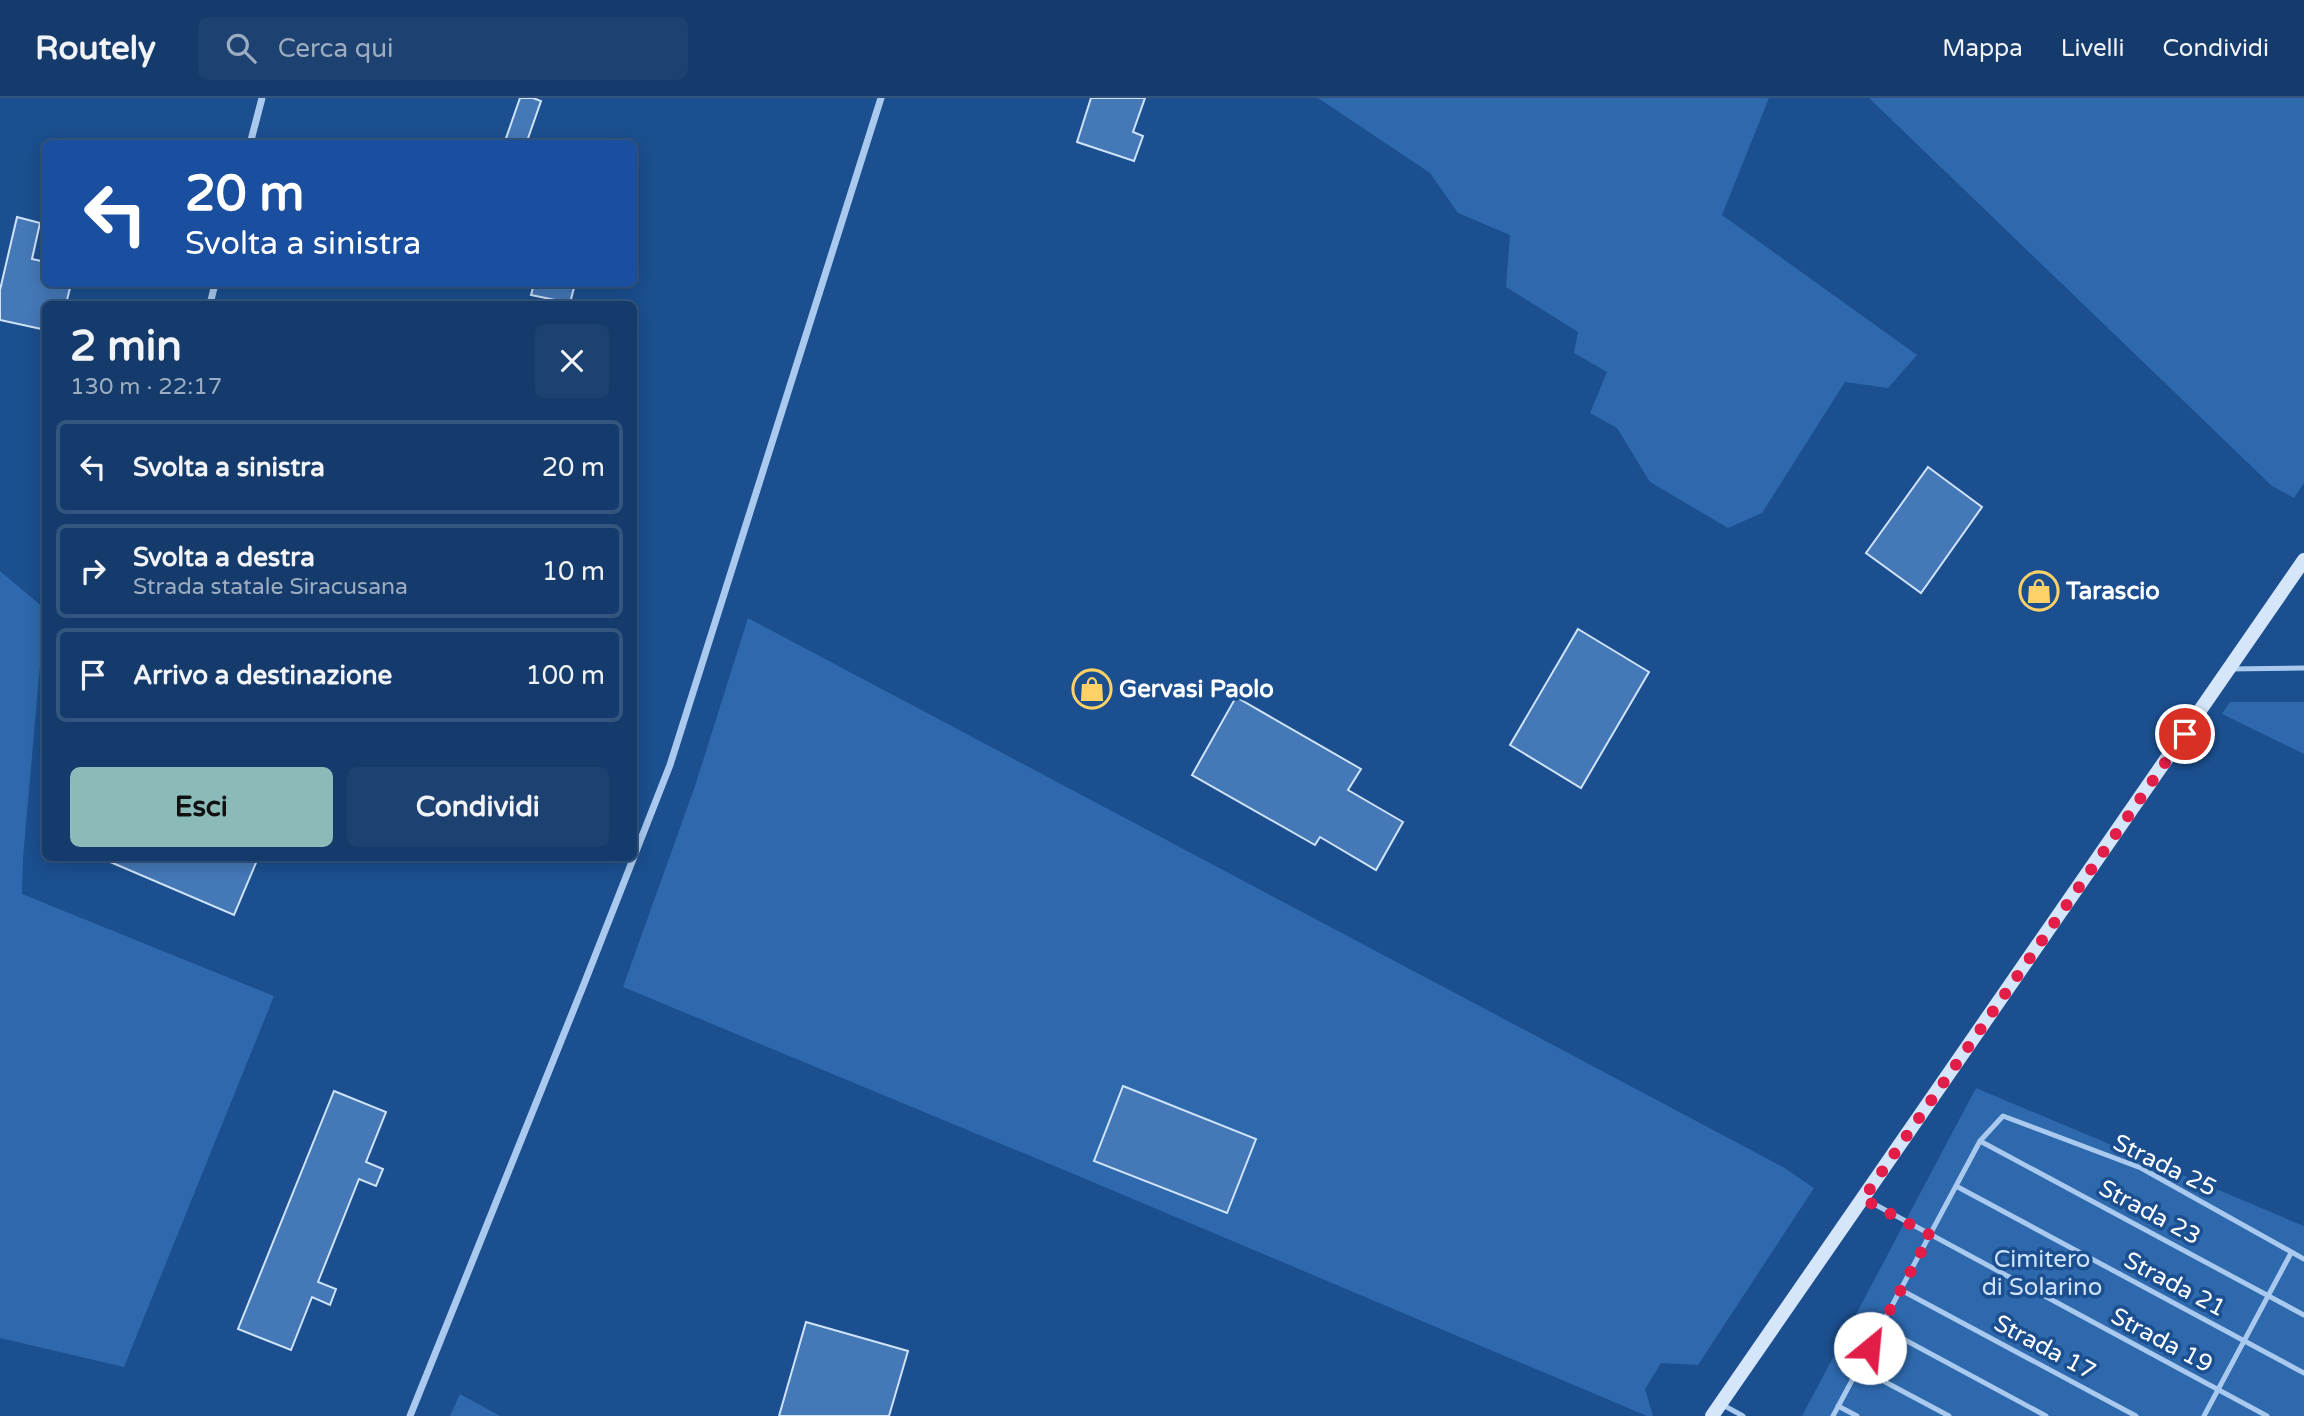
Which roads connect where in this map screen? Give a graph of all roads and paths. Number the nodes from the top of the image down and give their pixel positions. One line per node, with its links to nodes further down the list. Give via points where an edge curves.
1 (262, 98): 3 (street)
2 (881, 98): 7 (street, via 670,765)
3 (251, 140)
4 (2304, 560): 6 (main road)
5 (2304, 668): 6 (lane)
6 (2230, 669): 11 (main road)
7 (637, 849)
8 (632, 861): 25 (street)
9 (1980, 1141): 10 (lane); 13 (lane, Strada 25, via 2003,1116 2141,1168); 16 (lane, Strada 23)
10 (1956, 1186): 12 (lane); 19 (lane, Strada 21)
11 (1863, 1199): 12 (lane, Strada 19); 24 (main road)
12 (1930, 1235): 15 (lane); 22 (lane, Strada 19)
13 (2291, 1252): 14 (lane, Strada 25); 16 (lane)
14 (2304, 1259)
15 (1901, 1290): 18 (lane); 31 (lane, Strada 17)
16 (2268, 1296): 17 (lane, Strada 23); 19 (lane)
17 (2304, 1315)
18 (1881, 1327): 20 (lane); 30 (lane)
19 (2244, 1341): 21 (lane, Strada 21); 22 (lane)
20 (1859, 1368): 23 (lane); 29 (lane)
21 (2304, 1373)
22 (2218, 1390): 32 (lane); 33 (lane, Strada 19)
23 (1838, 1406): 27 (lane); 28 (lane)
24 (1716, 1410): 26 (lane)
25 (410, 1416)
26 (1743, 1416)
27 (1833, 1416)
28 (1857, 1416)
29 (1949, 1416)
30 (2046, 1416)
31 (2136, 1416)
32 (2204, 1416)
33 (2267, 1416)

